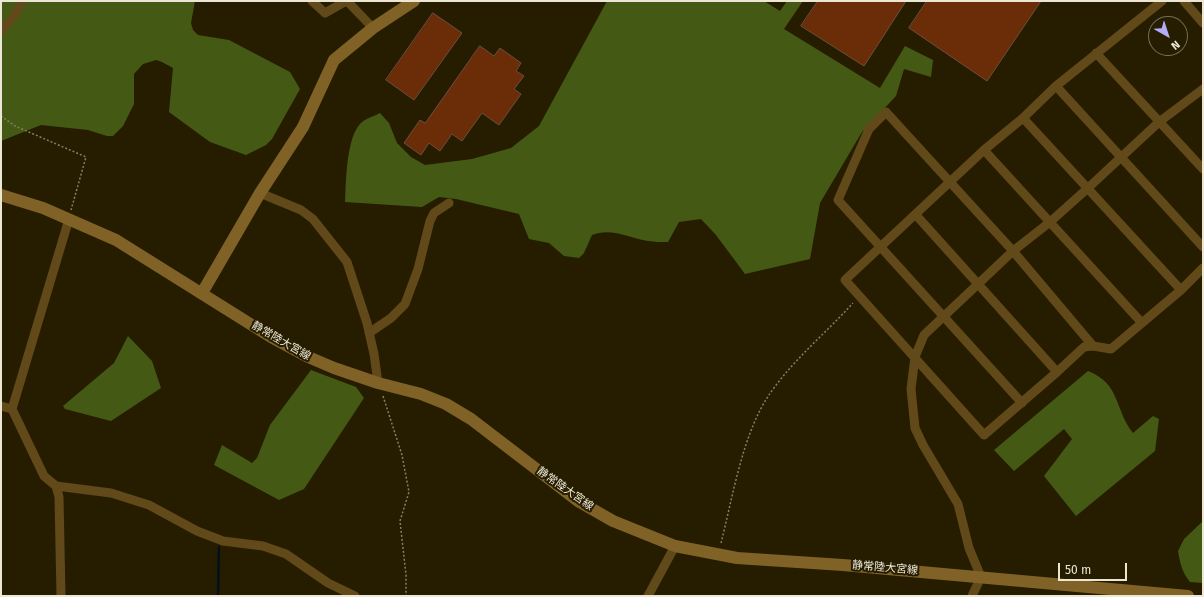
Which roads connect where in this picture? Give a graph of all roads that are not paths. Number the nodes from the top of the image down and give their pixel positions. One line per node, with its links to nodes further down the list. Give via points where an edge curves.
1 (22, 1): 9 (street)
2 (312, 1): 3 (street, via 325,13)
3 (347, 1): 8 (street)
4 (414, 1): 8 (main road)
5 (1162, 1): 10 (street)
6 (1184, 1): 7 (street)
7 (1203, 23)
8 (373, 28): 20 (main road, via 334,60 303,127)
9 (1, 31)
10 (1096, 53): 11 (street); 14 (street)
11 (1056, 86): 13 (street); 16 (street)
12 (1203, 90): 14 (street)
13 (1023, 118): 15 (street); 19 (street)
14 (1159, 122): 16 (street); 17 (street)
15 (984, 150): 18 (street); 25 (street)
16 (1122, 157): 19 (street); 27 (street)
17 (1203, 169)
18 (951, 181): 23 (street); 26 (street, via 886,112 869,128 838,200); 28 (street)
19 (1088, 188): 25 (street); 31 (street)
20 (260, 193): 32 (main road); 35 (street, via 301,210 313,219 346,262)
21 (1, 196): 24 (main road, 静常陸大宮線, via 43,208)
22 (449, 203): 35 (street, via 434,213 430,220 418,269 405,304 391,318)
23 (916, 214): 26 (street); 30 (street)
24 (69, 219): 32 (main road, 静常陸大宮線, via 116,240); 42 (street)
25 (1050, 222): 28 (street); 34 (street)
26 (879, 247): 33 (street); 37 (street, via 845,280)
27 (1203, 247)
28 (1013, 251): 30 (street); 36 (street)
29 (1203, 268): 31 (street)
30 (978, 284): 33 (street); 38 (street)
31 (1180, 290): 34 (street)
32 (202, 293): 39 (main road, 静常陸大宮線, via 306,356)
33 (943, 316): 37 (street, via 924,335); 40 (street)
34 (1142, 323): 36 (street, via 1111,349)
35 (369, 333): 39 (street)
36 (1093, 346): 38 (street, via 1084,347)
37 (915, 357): 40 (street, via 984,435); 45 (street, via 911,389 915,428 958,504 969,548)
38 (1057, 372): 40 (street)
39 (378, 383): 44 (main road, 静常陸大宮線, via 421,394 446,404 472,419 578,502 613,521)
40 (1022, 403)
41 (1, 406): 42 (street)
42 (12, 410): 43 (street, via 44,476)
43 (56, 486): 46 (street, via 59,497); 47 (street, via 111,493 149,505 197,531 223,541 263,546 286,554 328,583)
44 (675, 546): 45 (main road, 静常陸大宮線, via 737,558); 48 (street)
45 (981, 577): 49 (street); 50 (main road, 静常陸大宮線)
46 (61, 596)
47 (355, 596)
48 (648, 596)
49 (972, 596)
50 (1188, 596)

